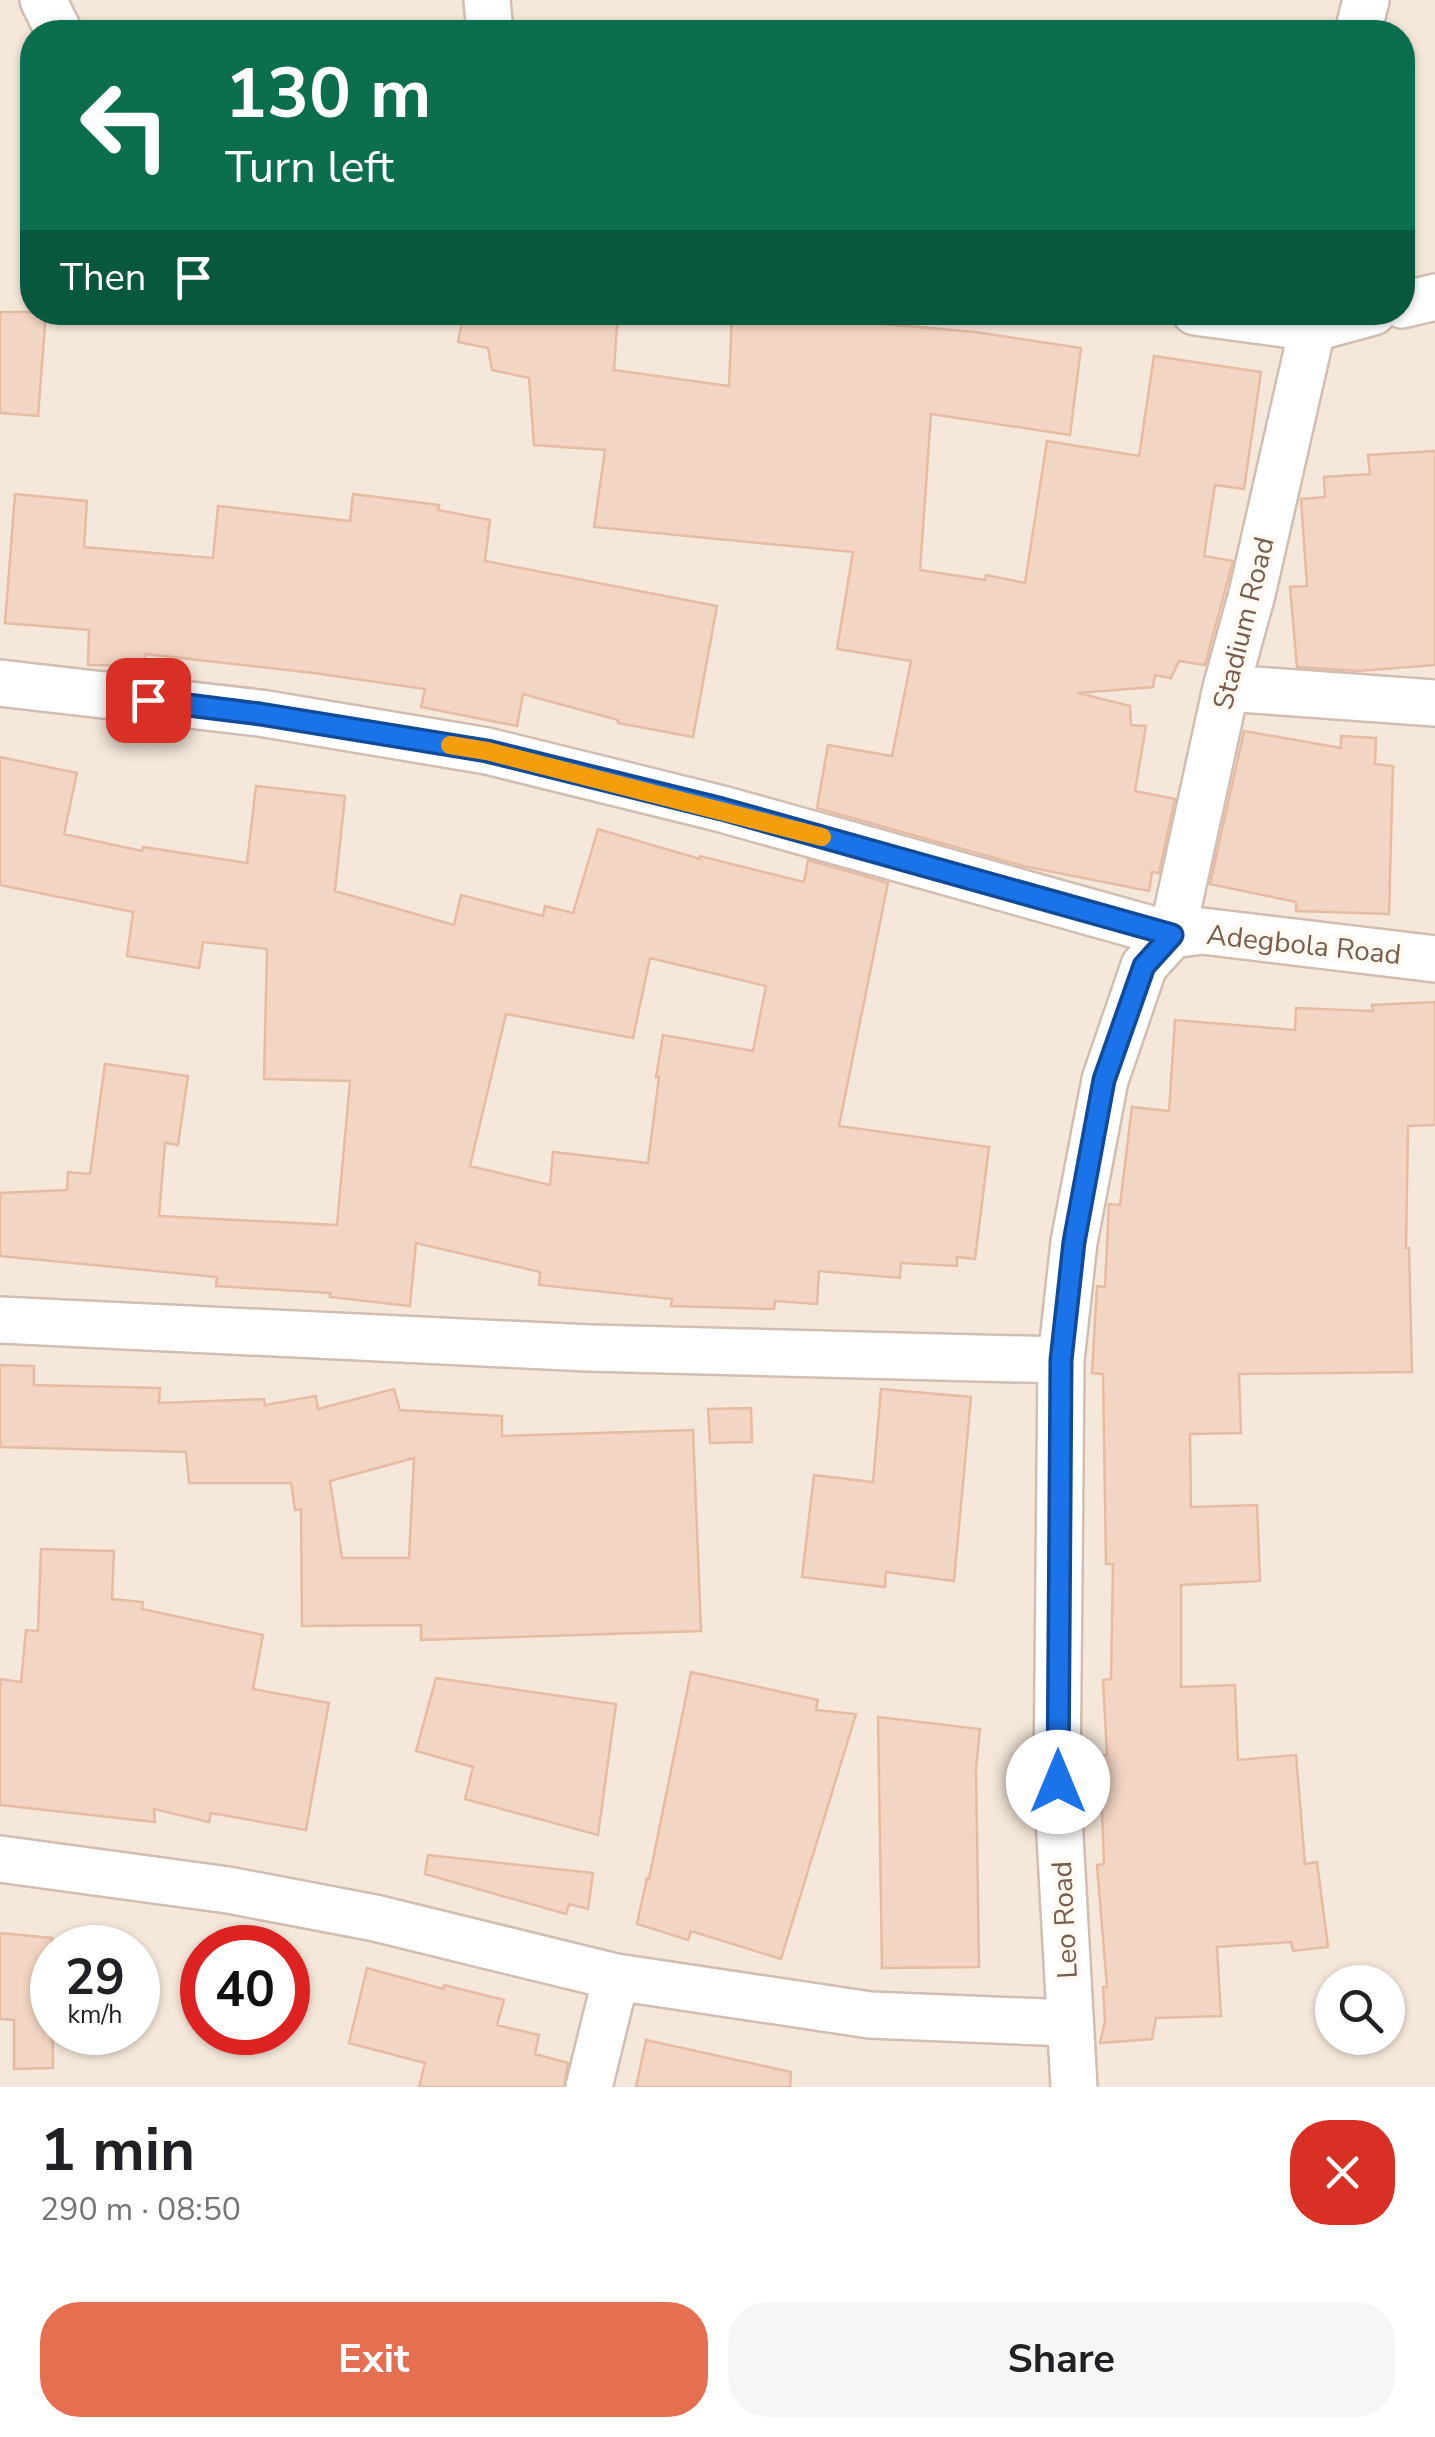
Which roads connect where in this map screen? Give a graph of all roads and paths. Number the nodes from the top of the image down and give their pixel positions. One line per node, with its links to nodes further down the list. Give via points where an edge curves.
1 (1314, 325): 3 (street, Stadium Road)
2 (0, 683): 5 (street, Adegbola Road, via 260,714 487,751)
3 (1226, 688): 4 (street); 5 (street, Stadium Road)
4 (1435, 703)
5 (1172, 935): 6 (street, Adegbola Road, via 1202,930); 8 (street, Leo Road, via 1144,966 1104,1080 1074,1242)
6 (1435, 958)
7 (0, 1320): 8 (street, via 589,1348)
8 (1061, 1360): 11 (street, Leo Road, via 1058,1782)
9 (0, 1859): 10 (street, via 375,1918)
10 (616, 1977): 11 (street, via 870,2015); 12 (street)
11 (1070, 2023): 13 (street, Leo Road)
12 (589, 2087)
13 (1074, 2087)

